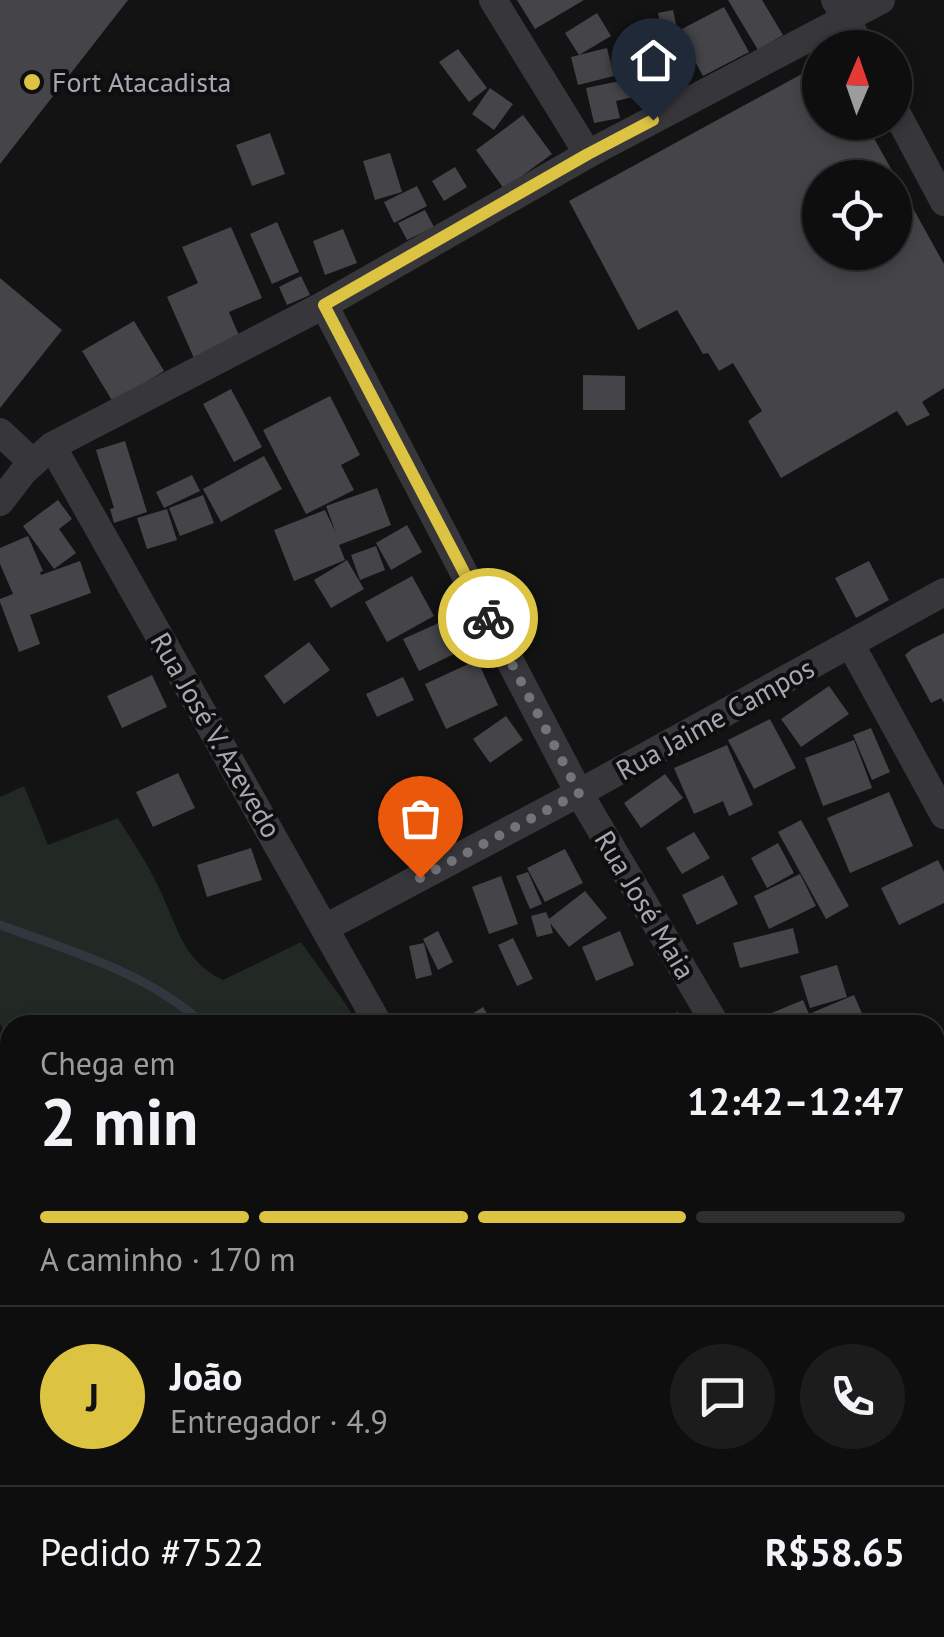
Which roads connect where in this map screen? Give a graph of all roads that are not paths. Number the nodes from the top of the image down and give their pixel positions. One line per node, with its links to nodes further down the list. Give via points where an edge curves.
1 (493, 0): 5 (street)
2 (880, 0): 3 (street)
3 (841, 10): 5 (street)
4 (911, 140): 6 (street)
5 (588, 154): 7 (street)
6 (944, 202)
7 (324, 305): 9 (street); 13 (street, Rua José Maia)
8 (0, 432): 9 (street, Rua José V. Azevedo)
9 (42, 454): 10 (street); 15 (street, Rua José V. Azevedo)
10 (0, 502)
11 (944, 592): 12 (street, Rua Jaime Campos)
12 (850, 645): 13 (street, Rua Jaime Campos); 14 (street)
13 (579, 793): 15 (street, Rua Jaime Campos); 17 (street, Rua José Maia)
14 (944, 815)
15 (325, 928): 16 (street, Rua José V. Azevedo)
16 (373, 1015)
17 (710, 1015)

